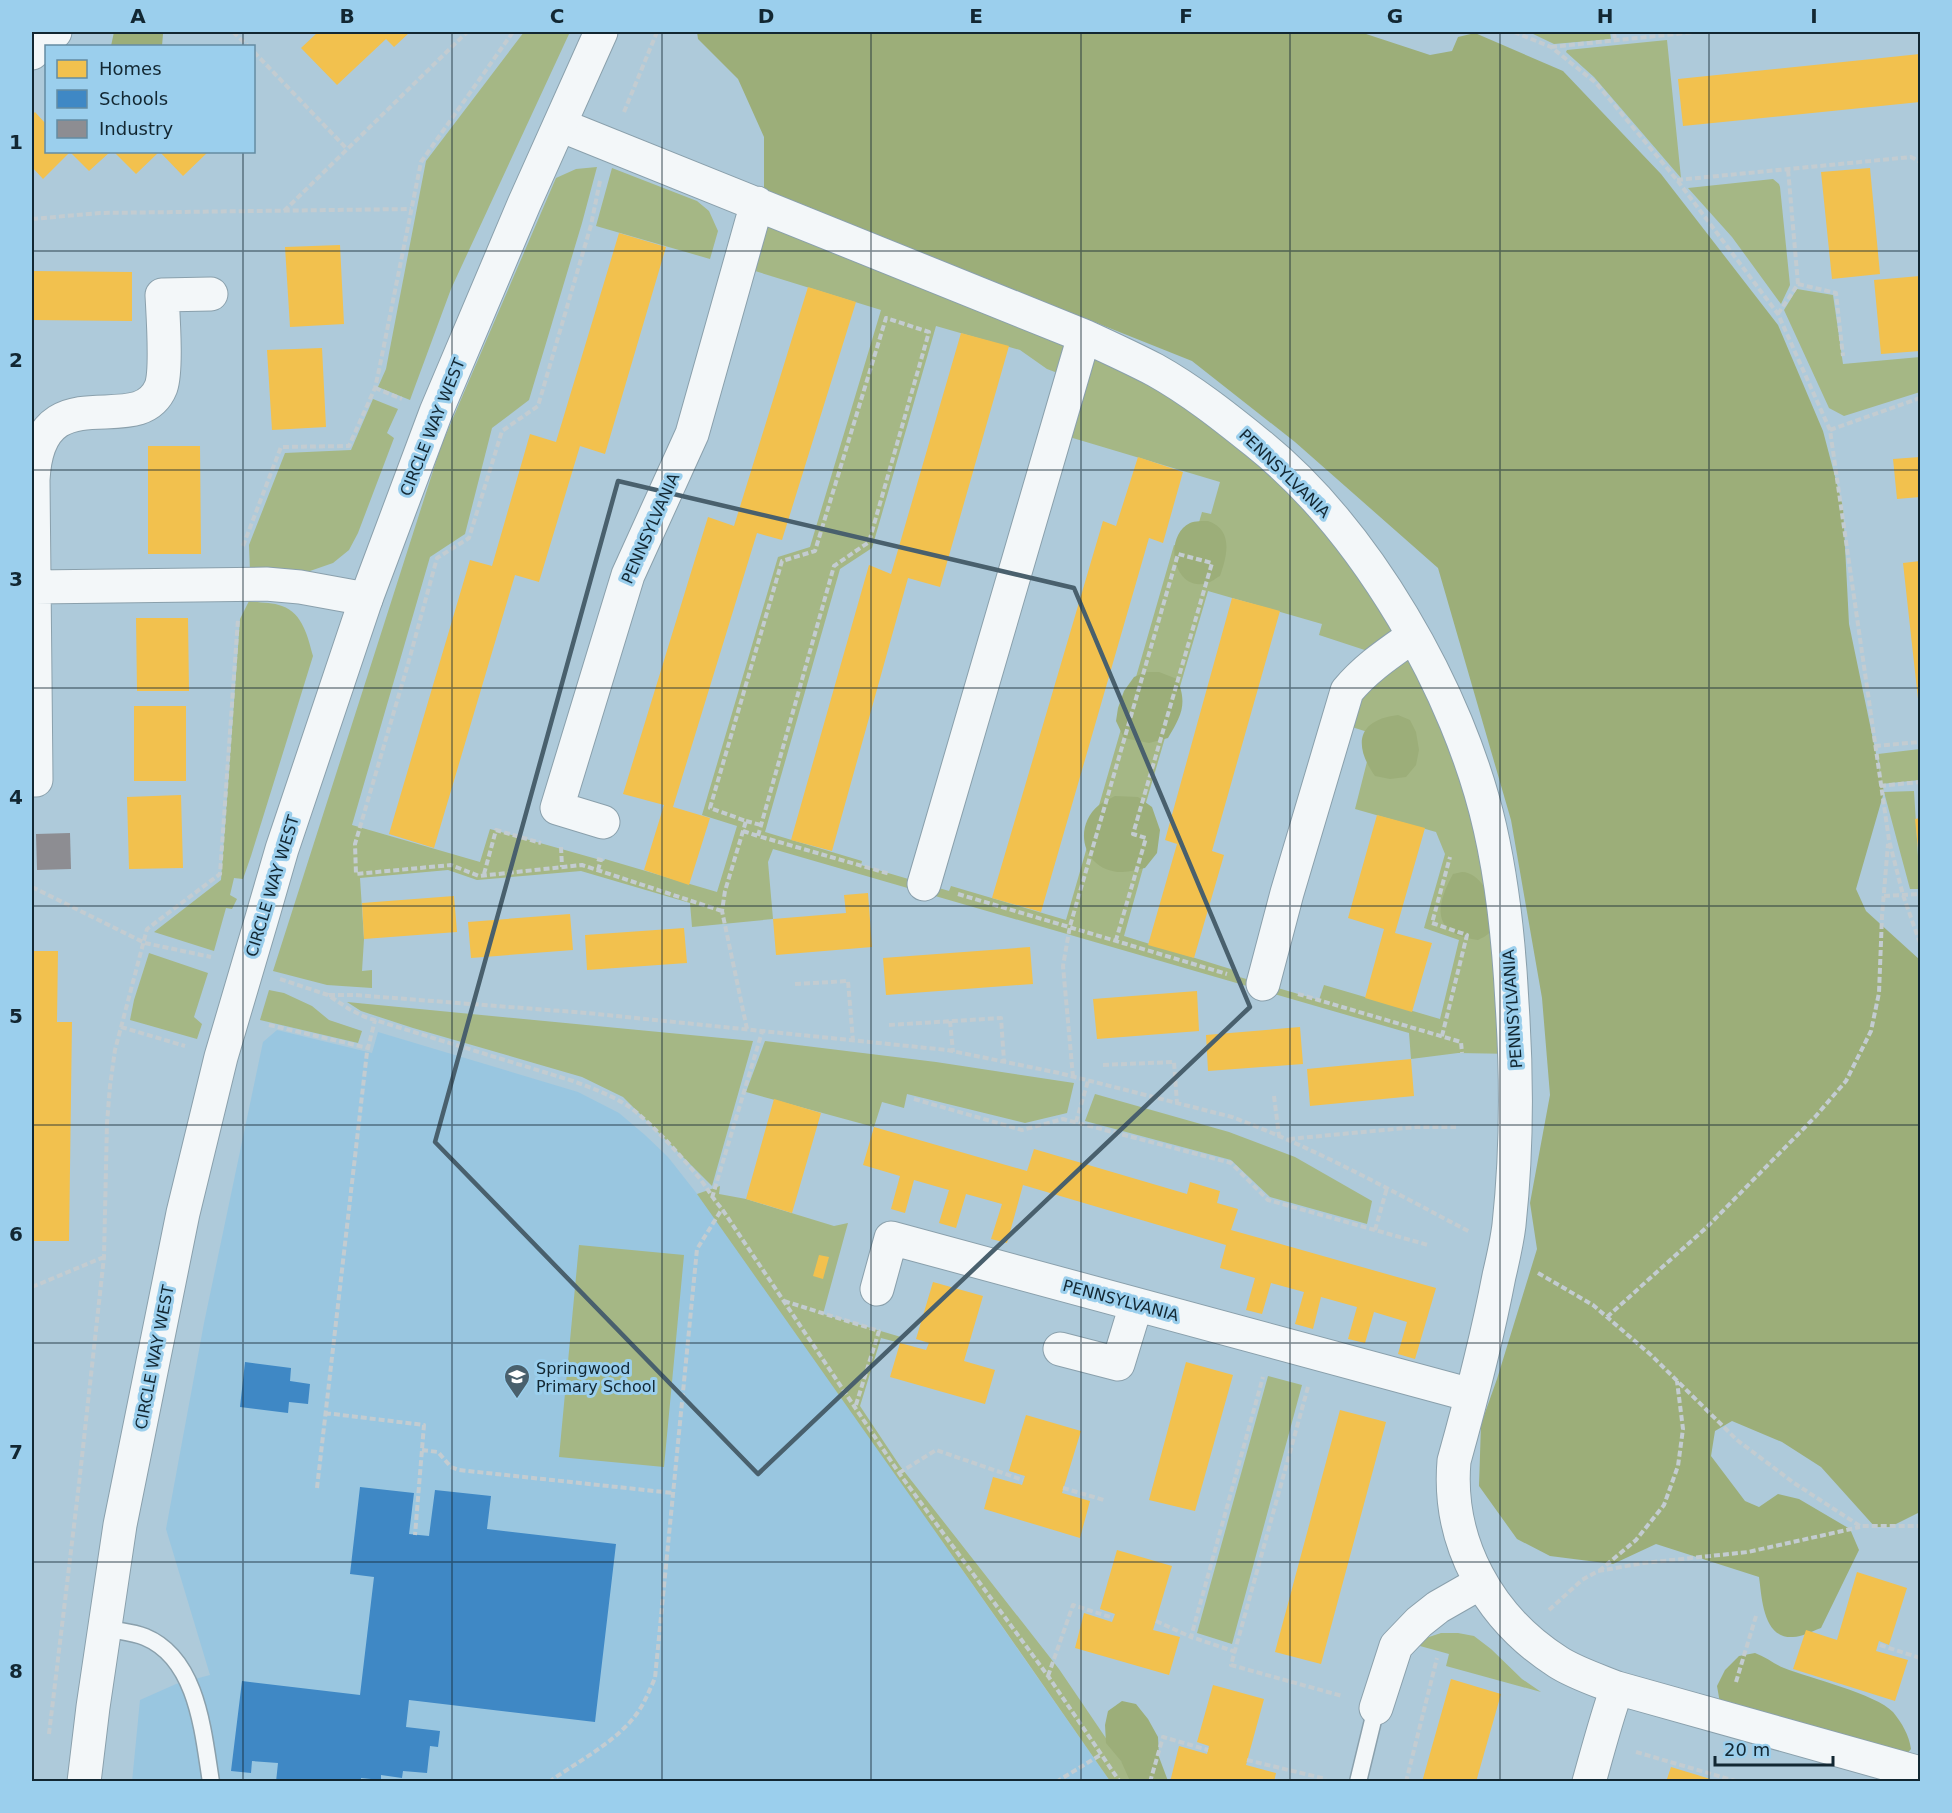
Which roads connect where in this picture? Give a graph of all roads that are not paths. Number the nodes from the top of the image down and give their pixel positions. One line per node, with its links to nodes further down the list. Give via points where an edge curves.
1 (55, 32): 3 (street)
2 (601, 32): 4 (street, CIRCLE WAY WEST)
3 (32, 53)
4 (560, 124): 5 (street, PENNSYLVANIA); 9 (street, CIRCLE WAY WEST, via 436,412)
5 (757, 203): 7 (street, PENNSYLVANIA); 12 (street, PENNSYLVANIA, via 692,434 628,575 557,808)
6 (211, 294): 8 (street, via 162,295 163,369 160,387 151,400 137,409 86,411 65,417 50,427 39,442 33,480)
7 (1084, 336): 10 (street, PENNSYLVANIA, via 1157,371 1259,444 1353,542); 13 (street)
8 (33, 587): 9 (street, via 239,584 300,587); 11 (street, via 36,780)
9 (366, 599): 20 (street, CIRCLE WAY WEST, via 282,849 221,1057 180,1224 120,1525)
10 (1413, 636): 14 (street, via 1378,660 1347,691); 18 (street, PENNSYLVANIA, via 1456,721 1490,826 1503,896 1511,975 1516,1075 1509,1228)
11 (32, 780)
12 (603, 822)
13 (924, 884)
14 (1263, 984)
15 (877, 1289): 16 (street, PENNSYLVANIA, via 891,1238)
16 (1136, 1305): 17 (street, via 1118,1364); 18 (street, PENNSYLVANIA)
17 (1060, 1349)
18 (1472, 1395): 19 (street, PENNSYLVANIA, via 1452,1483 1457,1521)
19 (1480, 1583): 21 (street, PENNSYLVANIA, via 1523,1637 1560,1663); 22 (street, via 1438,1606 1396,1646)
20 (104, 1628): 24 (street, CIRCLE WAY WEST); 25 (lane, via 145,1637 159,1645 183,1672 196,1704)
21 (1617, 1688): 23 (street, PENNSYLVANIA); 27 (street)
22 (1376, 1708): 26 (lane)
23 (1920, 1773)
24 (84, 1782)
25 (211, 1782)
26 (1358, 1782)
27 (1589, 1782)

